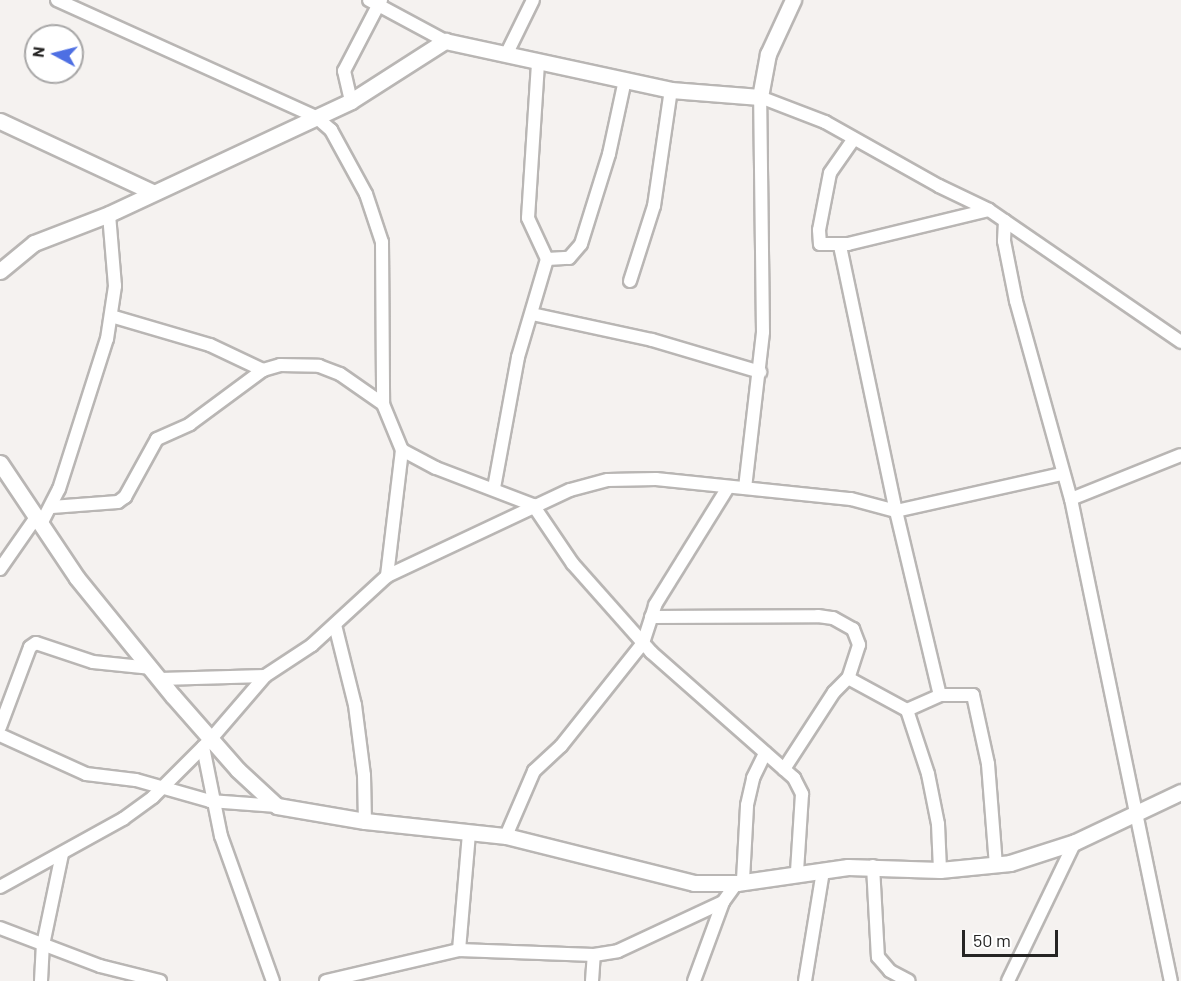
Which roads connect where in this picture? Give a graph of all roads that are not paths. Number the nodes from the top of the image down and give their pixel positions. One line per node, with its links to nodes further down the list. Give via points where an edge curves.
1 (57, 0): 12 (street)
2 (533, 0): 6 (street)
3 (794, 0): 10 (street, via 768,54)
4 (376, 2): 5 (street); 11 (street, via 344,71)
5 (445, 41): 6 (street); 11 (street)
6 (507, 53): 7 (street)
7 (538, 62): 8 (street); 20 (street, via 528,218)
8 (625, 80): 9 (street); 20 (street, via 609,154 581,244 569,258)
9 (671, 90): 10 (street); 22 (street, via 654,206)
10 (760, 96): 14 (street, via 791,105); 27 (street, via 764,332)
11 (351, 101): 12 (street)
12 (316, 117): 15 (street); 28 (street, via 342,145 366,194 382,242)
13 (0, 121): 15 (street)
14 (853, 140): 16 (street); 19 (street, via 830,173 819,230 820,244)
15 (152, 192): 17 (street)
16 (989, 210): 18 (street); 19 (street)
17 (109, 214): 21 (street, via 34,243); 24 (street, via 115,286)
18 (1005, 221): 25 (street); 32 (street, via 1004,241 1016,301)
19 (840, 246): 39 (street)
20 (547, 260): 23 (street)
21 (1, 268)
22 (630, 281)
23 (532, 314): 27 (street, via 652,340); 33 (street, via 518,357)
24 (111, 316): 26 (street, via 210,345); 38 (street)
25 (1181, 342)
26 (263, 370): 28 (street, via 291,364 319,366 340,374); 38 (street, via 190,424 157,439 125,497 118,502)
27 (760, 372): 34 (street)
28 (383, 404): 29 (street)
29 (402, 450): 33 (street, via 436,468); 42 (street)
30 (1181, 455): 36 (street)
31 (0, 464): 40 (street)
32 (1061, 474): 36 (street); 39 (street)
33 (494, 488): 37 (street)
34 (745, 488): 35 (street); 39 (street, via 851,499)
35 (727, 489): 37 (street, via 656,479 608,480); 43 (street)
36 (1071, 499): 60 (street)
37 (533, 505): 42 (street); 45 (street, via 573,564)
38 (52, 507): 40 (street)
39 (896, 511): 49 (street)
40 (39, 520): 41 (street); 46 (street, via 77,578)
41 (0, 569)
42 (387, 576): 44 (street)
43 (651, 617): 45 (street); 48 (street, via 833,618 853,629 858,638)
44 (335, 626): 47 (street); 61 (street, via 355,705)
45 (643, 643): 54 (street); 63 (street, via 561,746 534,771)
46 (156, 673): 47 (street); 51 (street, via 93,662 36,643 30,647); 53 (street)
47 (265, 676): 53 (street)
48 (848, 678): 50 (street); 55 (street, via 834,692)
49 (940, 695): 50 (street); 66 (street, via 973,695 979,710 988,764)
50 (907, 710): 68 (street, via 928,774 938,824)
51 (0, 727)
52 (0, 735): 56 (street, via 86,774)
53 (206, 743): 56 (street); 58 (street); 59 (street)
54 (765, 753): 55 (street); 71 (street, via 753,778 747,805)
55 (784, 769): 70 (street, via 801,786)
56 (165, 787): 58 (street); 65 (street, via 123,819)
57 (1181, 792): 60 (street)
58 (217, 801): 59 (street); 80 (street, via 221,836)
59 (277, 806): 61 (street)
60 (1137, 812): 64 (street); 87 (street)
61 (365, 821): 62 (street)
62 (469, 833): 63 (street); 76 (street)
63 (506, 836): 71 (street, via 694,883)
64 (1076, 842): 66 (street); 86 (street)
65 (62, 854): 72 (street); 75 (street)
66 (996, 865): 68 (street)
67 (873, 866): 68 (street); 69 (street); 85 (street, via 878,957 890,971)
68 (940, 870)
69 (823, 871): 70 (street); 84 (street)
70 (797, 872): 71 (street)
71 (740, 882): 73 (street)
72 (0, 887)
73 (723, 902): 77 (street, via 618,951); 83 (street)
74 (0, 928): 75 (street)
75 (43, 945): 78 (street); 79 (street, via 100,966)
76 (459, 950): 77 (street); 81 (street)
77 (594, 955): 82 (street)
78 (41, 981)
79 (160, 981)
80 (273, 981)
81 (326, 981)
82 (592, 981)
83 (694, 981)
84 (805, 981)
85 (909, 981)
86 (1008, 981)
87 (1171, 981)

